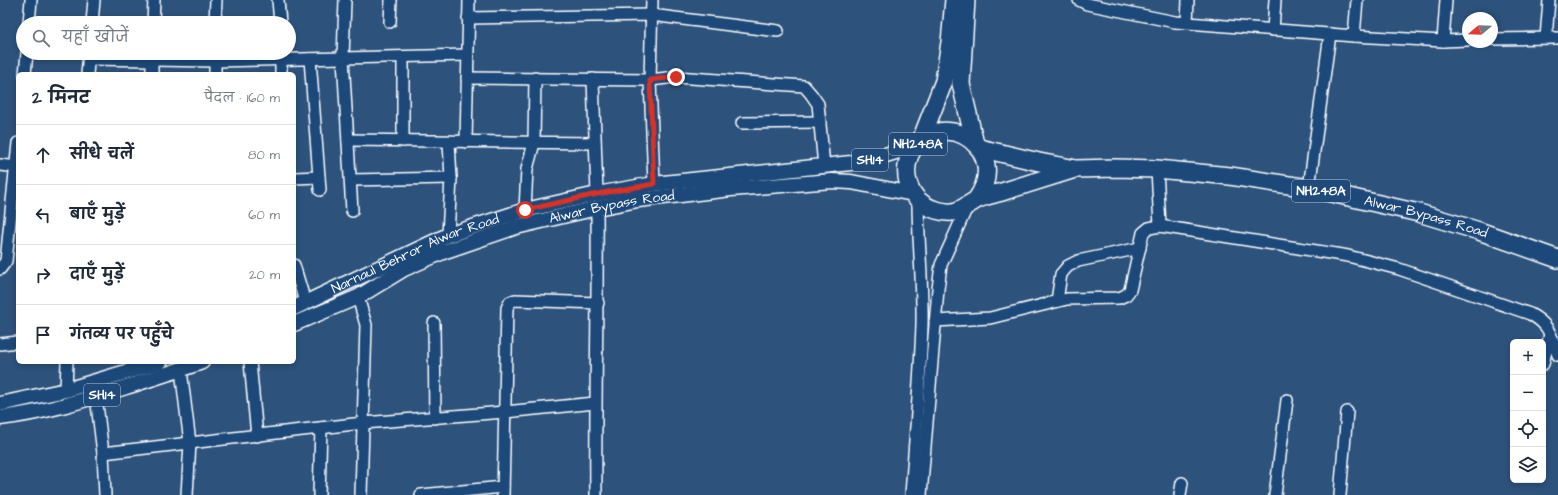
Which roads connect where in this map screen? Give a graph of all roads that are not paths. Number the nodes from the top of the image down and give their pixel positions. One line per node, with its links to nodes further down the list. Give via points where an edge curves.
1 (31, 0): 20 (street)
2 (94, 0): 21 (street)
3 (154, 0): 22 (street)
4 (216, 0): 23 (street)
5 (278, 0): 24 (street)
6 (345, 0): 40 (street)
7 (391, 0): 26 (street)
8 (469, 0): 25 (street)
9 (652, 0): 19 (street)
10 (954, 0): 64 (highway, NH248A, via 950,49 944,81)
11 (966, 0): 65 (highway, via 961,84)
12 (1079, 0): 18 (street, via 1087,4)
13 (1188, 0): 27 (street)
14 (1275, 0): 28 (street)
15 (1356, 0): 31 (street)
16 (1446, 0): 36 (street)
17 (1550, 0): 32 (street)
18 (1110, 4): 27 (street)
19 (651, 15): 25 (street); 29 (street); 55 (street)
20 (30, 16)
21 (93, 16)
22 (153, 16)
23 (216, 16)
24 (279, 16)
25 (468, 18): 37 (street)
26 (390, 22)
27 (1187, 23): 28 (street)
28 (1273, 30): 30 (street)
29 (778, 31)
30 (1330, 34): 31 (street); 77 (street)
31 (1354, 36): 36 (street)
32 (1546, 38): 33 (street); 34 (street)
33 (1558, 38)
34 (1498, 39)
35 (1462, 40): 36 (street)
36 (1443, 41)
37 (468, 55): 38 (street); 52 (street)
38 (403, 57): 40 (street); 59 (street)
39 (296, 58): 41 (street)
40 (343, 58): 41 (street); 58 (street)
41 (310, 59): 72 (street)
42 (26, 60): 47 (street)
43 (89, 60): 48 (street)
44 (152, 60): 49 (street)
45 (215, 60): 50 (street)
46 (281, 60): 51 (street)
47 (25, 72)
48 (87, 72)
49 (152, 72)
50 (215, 72)
51 (281, 72)
52 (468, 78): 53 (street); 61 (street)
53 (536, 78): 54 (street); 62 (street)
54 (593, 79): 55 (street); 63 (street)
55 (650, 80): 56 (street, via 676,77 804,86 818,104); 76 (street)
56 (820, 122): 57 (street); 67 (street)
57 (742, 123)
58 (348, 140): 59 (street); 75 (street)
59 (403, 141): 60 (street)
60 (449, 142): 61 (street); 74 (street)
61 (466, 142): 62 (street)
62 (534, 143): 63 (street); 83 (street, via 527,169)
63 (595, 143): 80 (street)
64 (918, 143): 65 (highway, NH248A, via 932,134 945,131 961,134); 67 (main road, SH14, via 866,161); 79 (highway, NH248A, via 909,159 906,174)
65 (977, 146): 69 (highway, NH248A); 81 (highway, via 987,165 986,184)
66 (0, 165): 68 (street)
67 (824, 166): 76 (main road, Narnaul Behror Alwar Road / SH14)
68 (16, 167)
69 (1076, 169): 70 (highway, Alwar Bypass Road / NH248A); 81 (highway, NH248A)
70 (1158, 169): 77 (highway, Alwar Bypass Road / NH248A, via 1230,176); 84 (street)
71 (16, 176): 88 (street, via 6,261)
72 (319, 177): 73 (street); 78 (street)
73 (296, 178)
74 (451, 178): 75 (street); 85 (street)
75 (351, 180): 82 (street)
76 (654, 184): 80 (main road, Narnaul Behror Alwar Road / SH14)
77 (1309, 188): 87 (highway, Alwar Bypass Road / NH248A, via 1419,213)
78 (320, 190)
79 (916, 197): 80 (main road, Alwar Bypass Road / SH14, via 851,182 832,181); 81 (highway, NH248A, via 930,208 943,212 956,211); 130 (street, via 922,325)
80 (597, 201): 83 (main road, Narnaul Behror Alwar Road / SH14); 90 (main road, Alwar Bypass Road / SH14, via 443,252 404,269); 92 (street)
81 (972, 203): 94 (street, via 941,265)
82 (352, 210)
83 (525, 210): 85 (main road, Narnaul Behror Alwar Road / SH14)
84 (1160, 226): 86 (street, via 1149,228 1143,233); 97 (street, via 1348,256 1399,269 1530,314 1543,321)
85 (448, 235): 93 (main road, Narnaul Behror Alwar Road / SH14)
86 (1140, 248): 91 (street, via 1078,261 1068,266 1061,274); 91 (street, via 1130,290 1126,295 1118,298)
87 (1558, 259)
88 (0, 269)
89 (296, 278): 93 (street)
90 (358, 297): 95 (main road, Alwar Bypass Road / SH14); 117 (street, via 366,324)
91 (1058, 301): 94 (street, via 990,318)
92 (598, 303): 111 (street); 113 (street, via 516,300 510,302 507,308)
93 (300, 305)
94 (935, 321): 131 (street)
95 (296, 323)
96 (434, 323): 116 (street)
97 (1550, 334): 100 (street); 101 (street)
98 (16, 342): 99 (street)
99 (0, 344)
100 (1546, 351)
101 (1558, 355)
102 (67, 364): 108 (street)
103 (147, 364): 106 (main road, SH14)
104 (197, 364): 107 (main road, SH14)
105 (250, 364): 119 (street)
106 (134, 366): 109 (main road, SH14)
107 (181, 370): 109 (main road, SH14); 120 (street)
108 (66, 390): 109 (main road, SH14); 112 (main road, SH14)
109 (96, 390): 115 (main road, SH14, via 53,408); 121 (street)
110 (1287, 400): 133 (street)
111 (595, 403): 113 (street); 129 (street)
112 (0, 404)
113 (505, 412): 116 (street); 123 (street)
114 (1346, 412): 134 (street)
115 (0, 418)
116 (435, 418): 117 (street)
117 (363, 422): 118 (street); 127 (street)
118 (321, 428): 119 (street); 126 (street)
119 (257, 436): 120 (street)
120 (190, 443): 121 (street); 125 (street)
121 (103, 453): 124 (street)
122 (1182, 483): 132 (street)
123 (503, 491): 128 (street)
124 (105, 495)
125 (187, 495)
126 (319, 495)
127 (361, 495)
128 (427, 495)
129 (596, 495)
130 (911, 495)
131 (922, 495)
132 (1180, 495)
133 (1276, 495)
134 (1340, 495)

